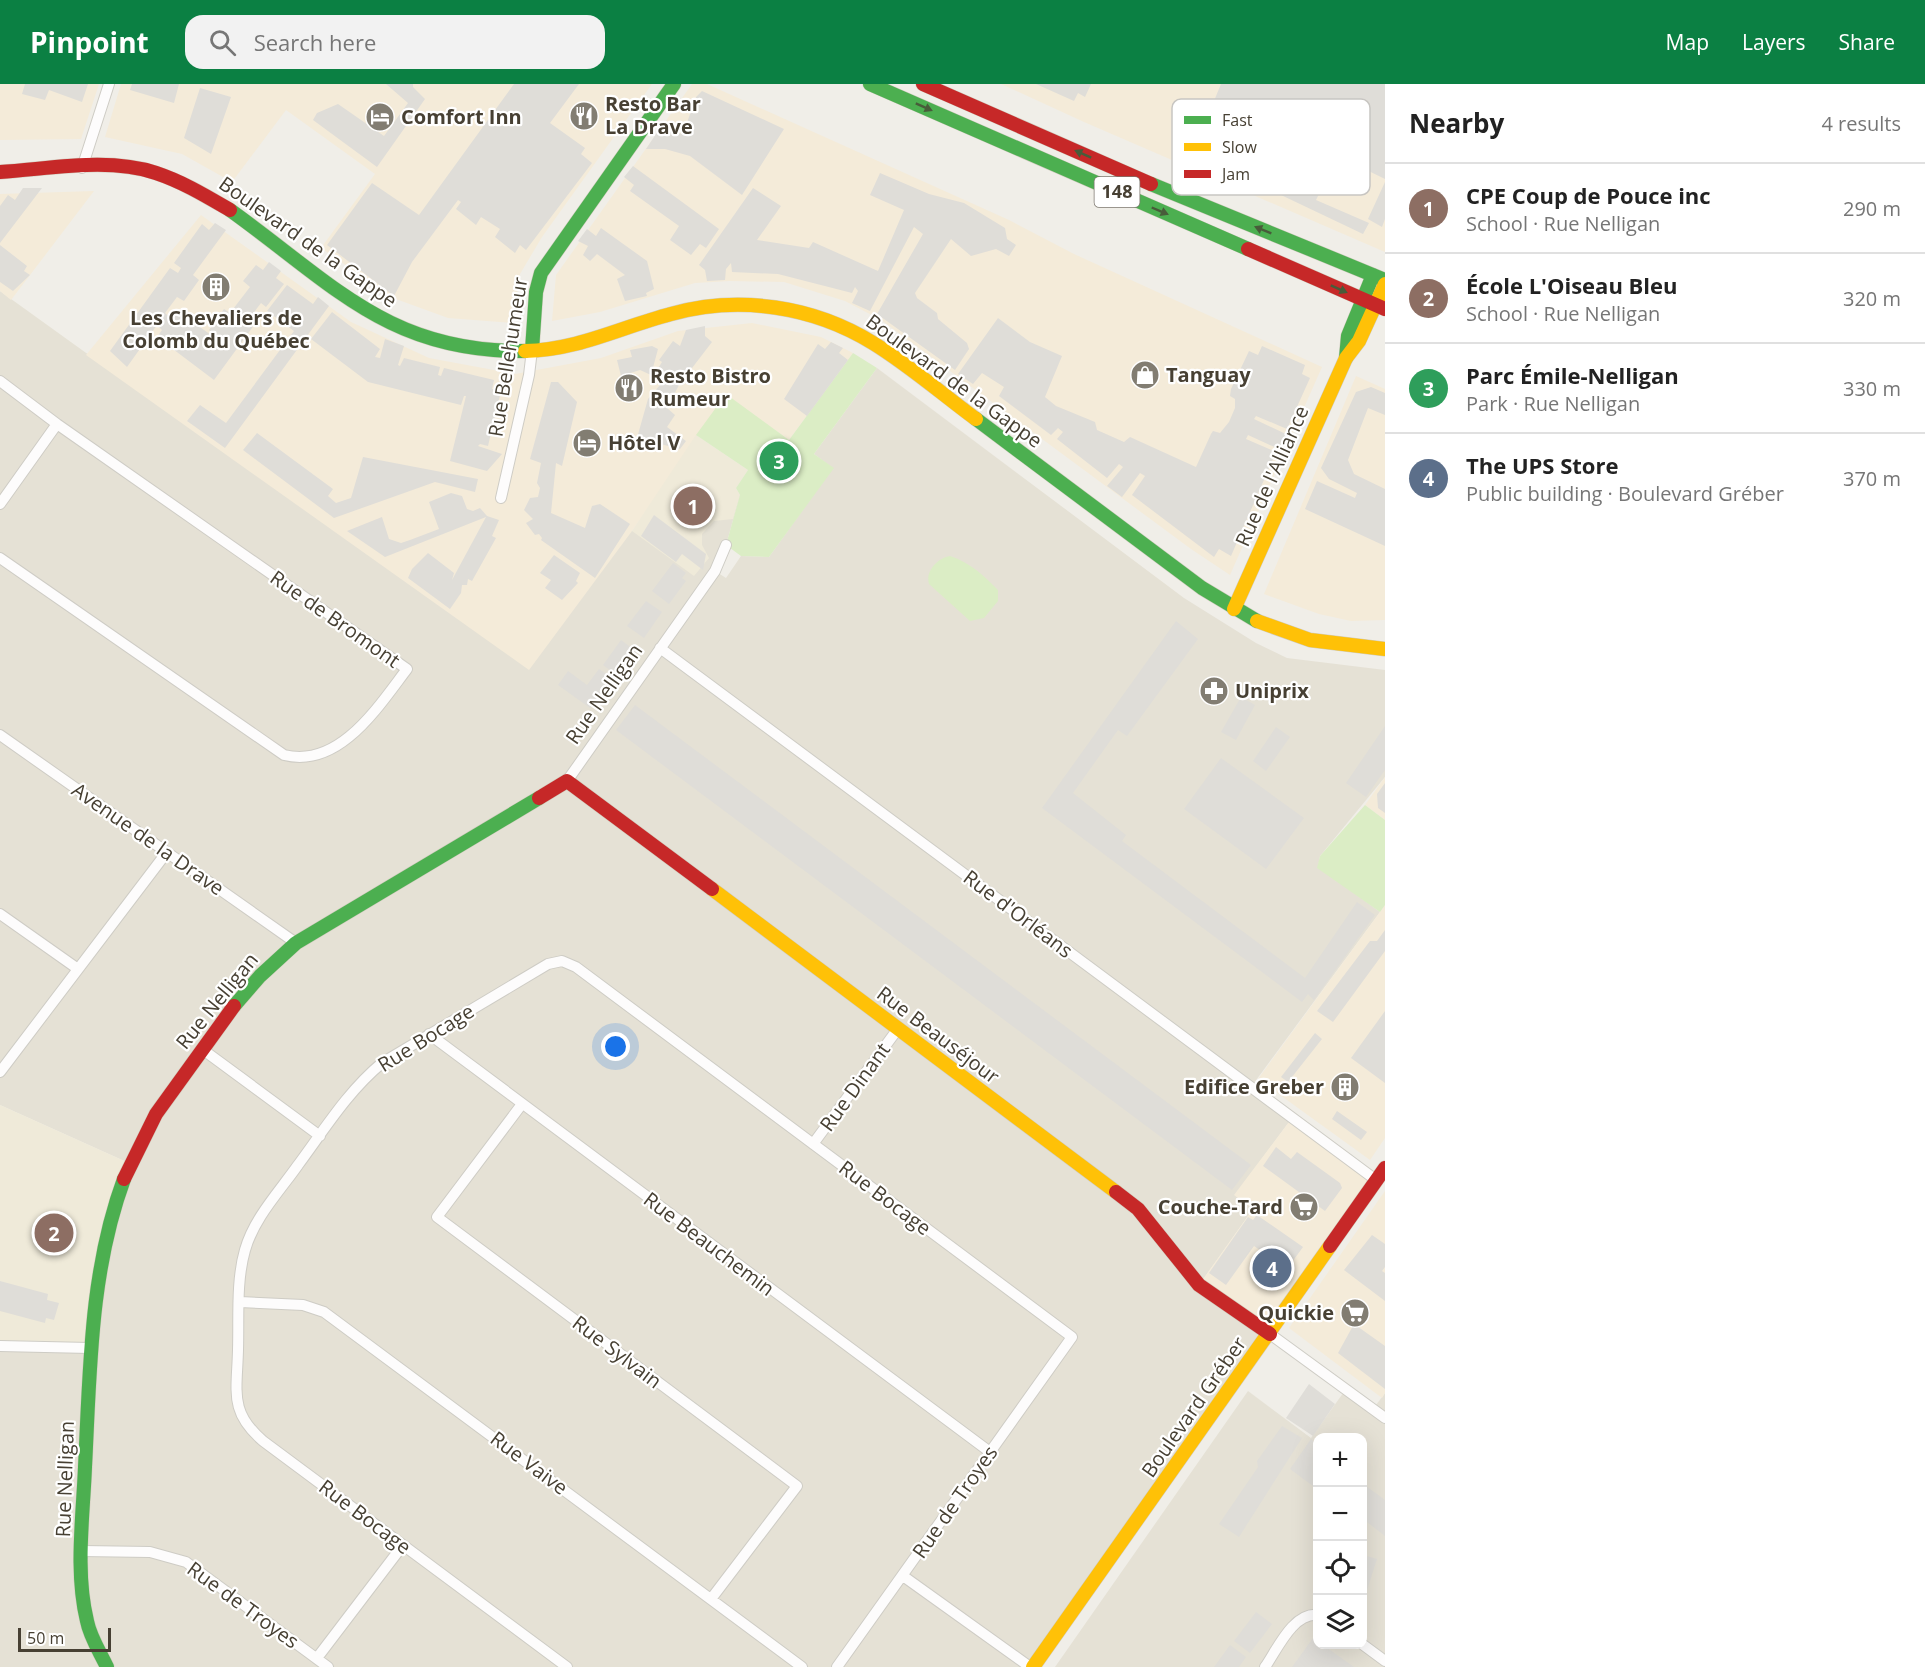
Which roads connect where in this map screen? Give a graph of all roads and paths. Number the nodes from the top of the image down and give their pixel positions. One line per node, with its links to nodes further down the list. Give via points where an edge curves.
1 (110, 84): 5 (street)
2 (674, 84): 11 (street, Rue Bellehumeur, via 541,273)
3 (870, 84): 10 (street, 148, one-way to 10)
4 (923, 84): 7 (street, 148, one-way to 4)
5 (81, 168): 6 (street, Boulevard de la Gappe); 11 (street, Boulevard de la Gappe, via 127,168 185,183 228,209 350,300 407,330 446,344)
6 (0, 172)
7 (1172, 193)
8 (1178, 195): 9 (street, 148, one-way to 8)
9 (1381, 280): 10 (street, Rue de l'Alliance)
10 (1375, 304): 18 (street, Rue de l'Alliance, via 1359,341 1346,358)
11 (532, 350): 14 (street, Rue Bellehumeur); 18 (street, Boulevard de la Gappe, via 578,345 669,315 719,305 775,307 827,320 874,344)
12 (0, 381): 13 (street, Rue de Bromont)
13 (57, 424): 15 (street); 17 (street, Rue de Bromont, via 407,669 363,724 329,749 303,758 284,755)
14 (501, 498)
15 (0, 504)
16 (726, 545): 19 (street, Rue Nelligan, via 715,571)
17 (0, 558)
18 (1234, 609): 20 (street, Boulevard de la Gappe, via 1266,628 1300,639)
19 (660, 648): 22 (street, Rue Nelligan); 35 (street, Rue d'Orléans)
20 (1385, 649)
21 (0, 735): 23 (street, Avenue de la Drave)
22 (567, 781): 25 (street, Rue Nelligan); 27 (street, Rue Beauséjour)
23 (167, 852): 25 (street, Avenue de la Drave); 26 (street)
24 (0, 914): 26 (street)
25 (296, 943): 29 (street, Rue Nelligan, via 266,969)
26 (78, 969): 30 (street)
27 (897, 1030): 33 (street, Rue Dinant); 37 (street, Rue Beauséjour, via 1138,1209 1199,1285)
28 (429, 1034): 31 (street, Rue Beauchemin); 32 (street, Rue Bocage, via 371,1072); 33 (street, Rue Bocage, via 548,964 569,963)
29 (202, 1049): 32 (street); 40 (street, Rue Nelligan, via 149,1126 118,1196 97,1272)
30 (0, 1072)
31 (522, 1104): 42 (street, Rue Beauchemin); 46 (street, Rue Sylvain, via 437,1217 797,1486)
32 (320, 1136): 36 (street, Rue Bocage, via 248,1240)
33 (813, 1144): 38 (street, Rue Bocage)
34 (1385, 1168): 35 (street, Boulevard Gréber)
35 (1376, 1180): 37 (street, Boulevard Gréber)
36 (240, 1302): 43 (street, Rue Bocage, via 237,1401 244,1423); 46 (street, Rue Vaive, via 303,1305 324,1312)
37 (1270, 1334): 41 (street); 56 (street, Boulevard Gréber)
38 (1072, 1337): 42 (street, Rue de Troyes)
39 (0, 1346): 40 (street)
40 (90, 1348): 44 (street, Rue Nelligan)
41 (1385, 1418)
42 (990, 1452): 45 (street, Rue de Troyes)
43 (403, 1545): 49 (street); 53 (street, Rue Bocage)
44 (82, 1551): 49 (street, Rue de Troyes, via 150,1552 186,1562); 51 (street, Rue Nelligan, via 87,1623)
45 (903, 1576): 55 (street, Rue de Troyes); 56 (street)
46 (711, 1599): 54 (street, Rue Vaive)
47 (1313, 1614): 57 (street, via 1298,1621)
48 (1367, 1648): 50 (street)
49 (316, 1658): 52 (street, Rue de Troyes)
50 (1385, 1661)
51 (107, 1667)
52 (328, 1667)
53 (567, 1667)
54 (802, 1667)
55 (837, 1667)
56 (1032, 1667)
57 (1265, 1667)

